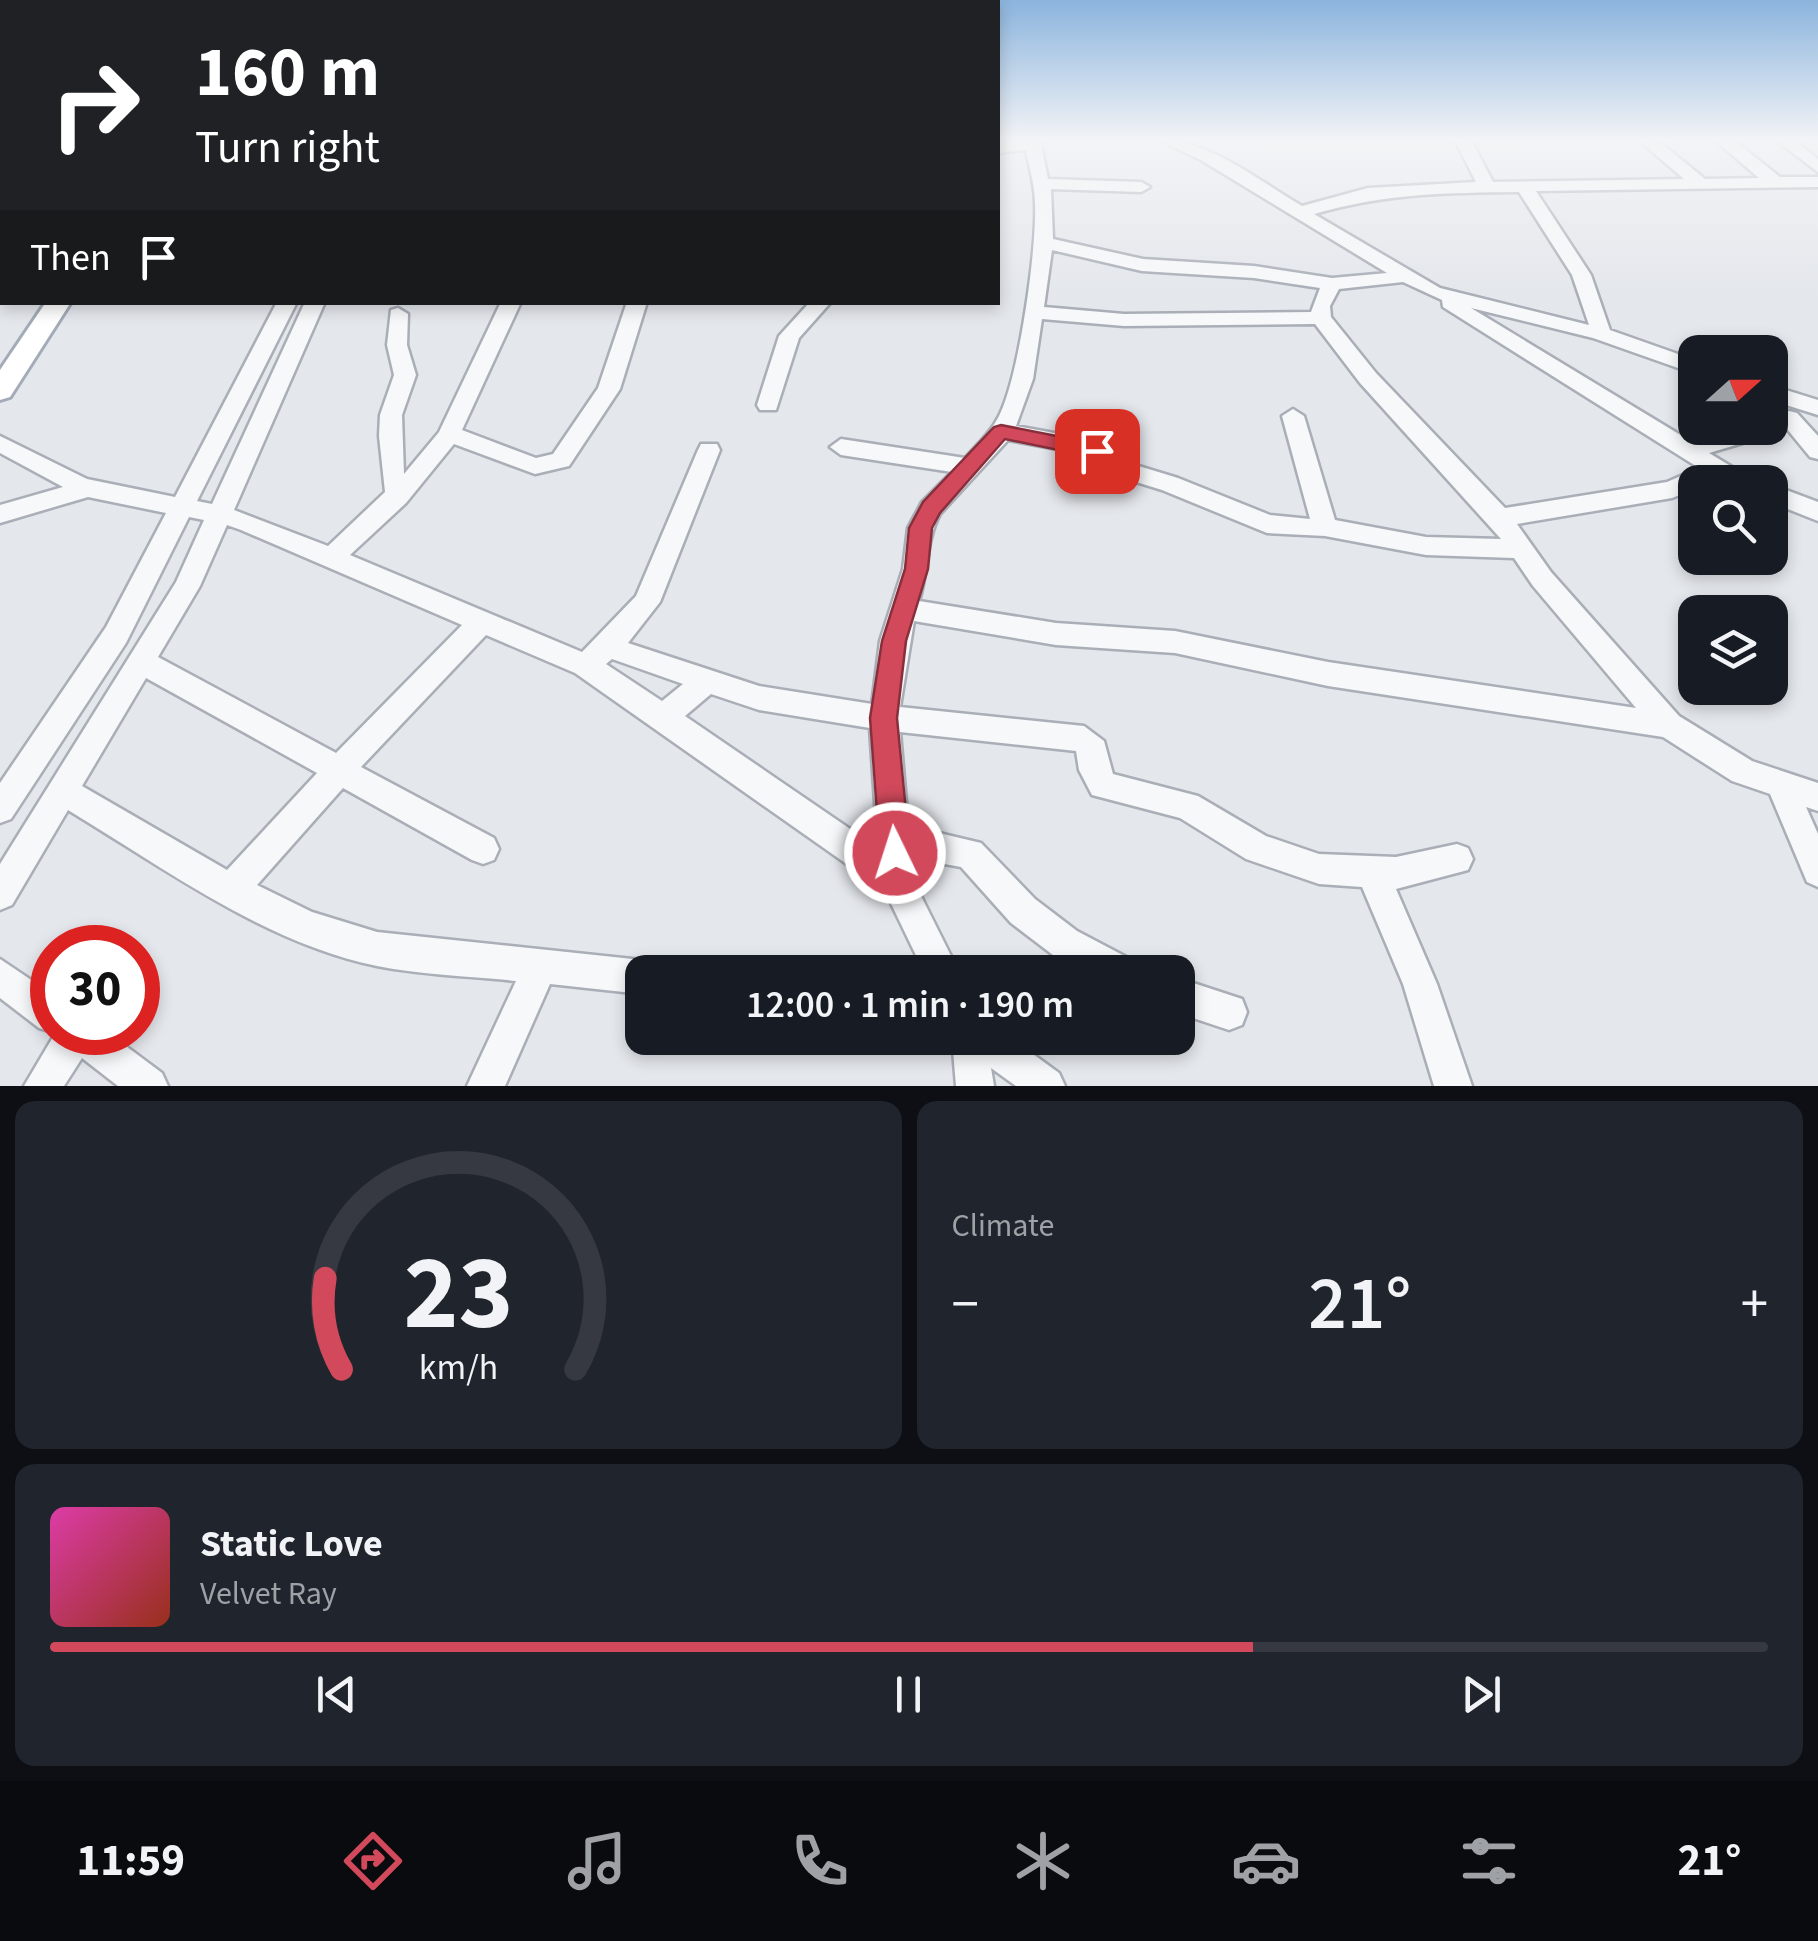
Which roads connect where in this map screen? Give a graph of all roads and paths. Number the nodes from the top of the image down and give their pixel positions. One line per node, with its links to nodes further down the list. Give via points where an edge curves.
1 (1042, 191): 6 (street)
2 (1260, 191): 5 (street)
3 (1387, 191): 5 (street)
4 (1527, 191): 20 (street, via 1562,238 1599,317)
5 (1297, 214): 7 (street)
6 (1044, 242): 8 (street, via 1142,265); 17 (street)
7 (1401, 277): 8 (street); 9 (street)
8 (1332, 284): 19 (street)
9 (1433, 292): 20 (street); 32 (street)
10 (37, 305): 22 (main road)
11 (57, 305): 22 (main road)
12 (286, 305): 39 (street)
13 (312, 305): 39 (street)
14 (510, 305): 27 (street)
15 (635, 305): 27 (street, via 609,389 561,460 535,466)
16 (819, 305): 23 (street, via 788,336)
17 (1032, 312): 19 (street, via 1124,320); 26 (street, via 1022,379)
18 (398, 314): 37 (street, via 404,376 390,436)
19 (1321, 318): 42 (street)
20 (1600, 334): 21 (street)
21 (1678, 361)
22 (3, 373)
23 (768, 404)
24 (1293, 416): 43 (street)
25 (1789, 416): 31 (street); 32 (street)
26 (1001, 432): 34 (street); 43 (street, via 1095,448 1099,462 1267,524)
27 (449, 434): 37 (street)
28 (0, 444): 36 (street)
29 (841, 447): 34 (street)
30 (710, 450): 48 (street, via 647,602)
31 (1818, 451)
32 (1686, 452): 33 (street)
33 (1708, 465)
34 (968, 466): 46 (street, via 920,528)
35 (1678, 487): 42 (street)
36 (86, 489): 39 (street); 41 (street)
37 (398, 497): 45 (street)
38 (1788, 500): 40 (street)
39 (203, 510): 45 (street); 49 (street, via 187,586); 59 (street)
40 (1818, 512)
41 (0, 514)
42 (1500, 518): 44 (street)
43 (1323, 527): 44 (street, via 1426,546)
44 (1522, 550): 54 (street)
45 (331, 558): 47 (street)
46 (905, 608): 53 (street); 54 (street, via 1056,634 1175,642 1328,674)
47 (482, 623): 50 (street); 55 (street)
48 (608, 646): 50 (street); 51 (street)
49 (140, 661): 55 (street); 57 (street)
50 (585, 665): 52 (street)
51 (705, 682): 52 (street); 53 (street)
52 (664, 718): 62 (street)
53 (884, 718): 62 (street); 64 (street, via 1084,739 1094,750 1103,785 1187,806 1288,861 1320,870)
54 (1668, 726): 56 (street, via 1710,754)
55 (338, 771): 60 (street); 65 (street)
56 (1782, 786): 58 (street); 63 (street)
57 (64, 792): 65 (street); 66 (street)
58 (1818, 797)
59 (0, 809)
60 (483, 850)
61 (1457, 860): 64 (street)
62 (896, 866): 67 (street); 68 (street, via 939,848 970,854 1023,912)
63 (1818, 870)
64 (1372, 871): 84 (street, via 1420,984)
65 (232, 890): 69 (street, via 307,927 377,949)
66 (0, 894)
67 (935, 955)
68 (1088, 955)
69 (540, 966): 70 (street); 81 (street)
70 (625, 975)
71 (0, 976): 72 (street)
72 (30, 998)
73 (1195, 1001): 74 (street)
74 (1229, 1012)
75 (63, 1055): 79 (street)
76 (106, 1055): 80 (street)
77 (972, 1055): 82 (street)
78 (1005, 1055): 83 (street)
79 (44, 1086)
80 (148, 1086)
81 (486, 1086)
82 (975, 1086)
83 (1046, 1086)
84 (1453, 1086)

